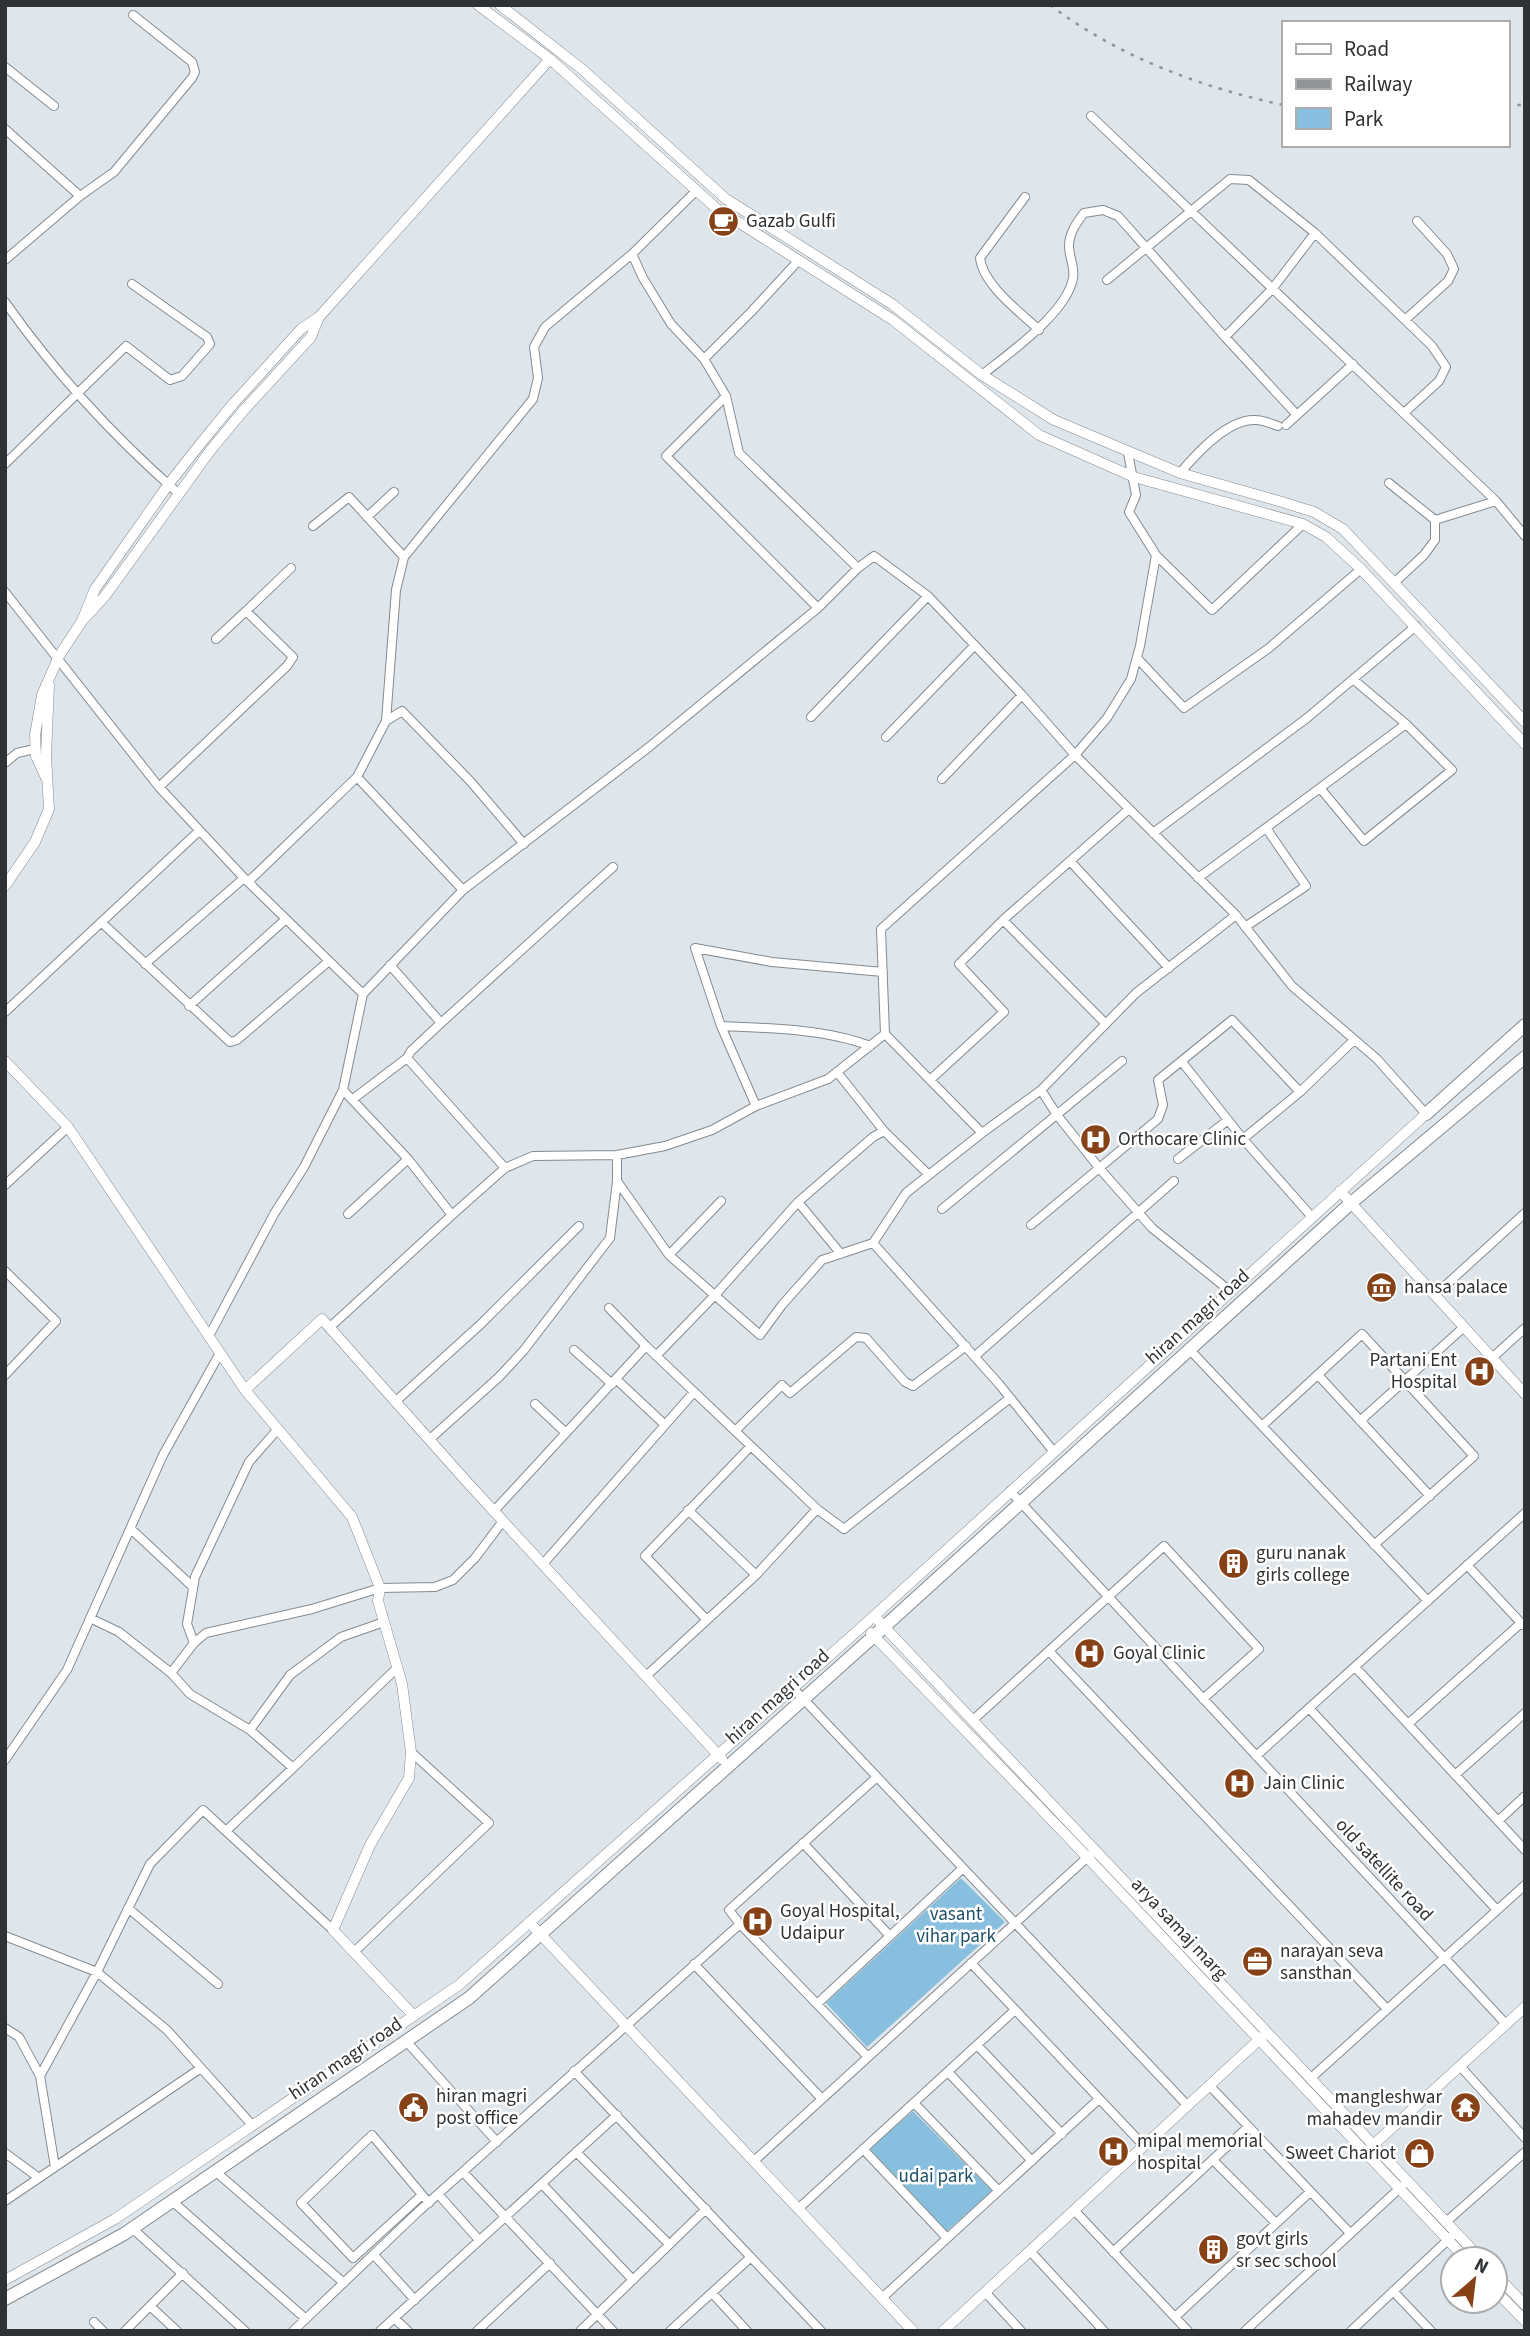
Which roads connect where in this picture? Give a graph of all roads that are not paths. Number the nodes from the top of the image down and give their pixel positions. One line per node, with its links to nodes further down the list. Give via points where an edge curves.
1 (478, 5): 4 (street)
2 (500, 5): 29 (street, via 575,64 726,199 892,304)
3 (134, 15): 10 (street, via 191,62 195,72 114,172)
4 (550, 59): 9 (street); 23 (street)
5 (5, 67): 6 (street)
6 (54, 106)
7 (1091, 116): 12 (street)
8 (5, 129): 10 (street)
9 (696, 191): 16 (street); 18 (street)
10 (80, 196): 17 (street)
11 (1025, 197): 25 (street, via 980,258 981,269)
12 (1192, 212): 14 (street, via 1230,179 1249,180); 15 (street); 21 (street)
13 (1418, 221): 24 (street, via 1454,269 1448,281)
14 (1315, 233): 21 (street); 24 (street)
15 (1146, 248): 19 (street); 25 (street, via 1118,216 1103,210 1084,213 1074,226 1069,246 1073,279); 26 (street)
16 (632, 254): 27 (street, via 671,324); 49 (street, via 545,327 534,348 538,378 533,399)
17 (5, 260)
18 (799, 260): 27 (street); 37 (street, via 893,320 1039,435)
19 (1107, 280)
20 (132, 284): 30 (street, via 207,337 210,344 182,376 170,380 126,346)
21 (1273, 288): 26 (street); 28 (street)
22 (5, 302): 30 (street)
23 (319, 317): 39 (street, via 301,329 233,404); 41 (street, via 311,337 243,411)
24 (1405, 320): 32 (street, via 1432,346 1446,368 1439,381)
25 (1039, 330): 29 (street)
26 (1225, 337): 33 (street)
27 (704, 359): 31 (street)
28 (1353, 364): 32 (street); 33 (street)
29 (982, 375): 34 (street, via 1054,420)
30 (78, 395): 35 (street); 39 (street)
31 (726, 396): 51 (street, via 739,453); 56 (street, via 666,456)
32 (1404, 413): 42 (street)
33 (1297, 415): 36 (street, via 1282,426 1255,419 1238,425 1198,452)
34 (1128, 453): 36 (street); 37 (street)
35 (5, 464)
36 (1180, 473): 53 (street, via 1314,512 1343,529)
37 (1134, 477): 45 (street); 48 (street, via 1136,495 1129,512)
38 (1390, 483): 44 (street)
39 (168, 485): 41 (street); 58 (street, via 95,589)
40 (394, 492): 43 (street)
41 (178, 494): 58 (street)
42 (1496, 501): 44 (street); 47 (street)
43 (367, 517): 46 (street, via 349,497); 49 (street)
44 (1435, 520): 53 (street, via 1435,540)
45 (1303, 524): 48 (street, via 1212,610); 52 (street, via 1326,537)
46 (313, 526)
47 (1525, 536)
48 (1156, 555): 62 (street)
49 (404, 557): 68 (street, via 396,590)
50 (291, 568): 57 (street)
51 (858, 568): 55 (street, via 874,556); 56 (street)
52 (1361, 569): 59 (street); 62 (street, via 1269,648 1184,708)
53 (1394, 583): 69 (street)
54 (5, 592): 63 (street)
55 (928, 596): 61 (street); 67 (street)
56 (818, 608): 85 (street)
57 (246, 611): 60 (street); 79 (street, via 293,657)
58 (82, 621): 63 (street)
59 (1416, 626): 65 (street); 72 (street)
60 (216, 639)
61 (974, 646): 66 (street); 71 (street)
62 (1137, 657): 74 (street, via 1131,679 1107,718)
63 (57, 660): 64 (street); 79 (street)
64 (48, 678): 73 (street, via 38,710); 78 (street)
65 (1354, 680): 70 (street); 84 (street)
66 (1022, 695): 74 (street); 77 (street)
67 (811, 717)
68 (386, 721): 76 (street); 85 (street, via 402,711)
69 (1525, 722)
70 (1406, 724): 80 (street); 80 (street, via 1452,771 1364,841)
71 (886, 737)
72 (1525, 744)
73 (35, 749): 75 (street, via 17,753); 78 (street)
74 (1074, 755): 81 (street); 101 (street, via 881,929)
75 (5, 763)
76 (357, 777): 89 (street); 91 (street)
77 (942, 779)
78 (47, 780): 90 (street, via 46,820)
79 (159, 787): 83 (street)
80 (1320, 788): 82 (street)
81 (1129, 809): 84 (street); 86 (street)
82 (1266, 828): 88 (street); 96 (street, via 1306,886)
83 (199, 831): 89 (street); 95 (street)
84 (1153, 833): 88 (street)
85 (523, 844): 91 (street)
86 (1070, 861): 94 (street); 100 (street)
87 (613, 867): 105 (street)
88 (1198, 878): 92 (street)
89 (246, 880): 93 (street); 98 (street)
90 (5, 886)
91 (463, 890): 99 (street)
92 (1236, 915): 96 (street); 100 (street)
93 (286, 919): 97 (street); 103 (street)
94 (1003, 919): 106 (street); 118 (street, via 959,964 1004,1012)
95 (102, 922): 98 (street); 104 (street)
96 (1245, 927): 110 (street, via 1292,986)
97 (329, 961): 102 (street); 103 (street, via 237,1040 223,1038)
98 (145, 964): 103 (street)
99 (390, 965): 102 (street); 105 (street)
100 (1169, 968): 106 (street)
101 (883, 972): 108 (street, via 772,962 695,948); 109 (street)
102 (363, 994): 119 (street)
103 (189, 1006)
104 (5, 1012)
105 (441, 1023): 113 (street)
106 (1106, 1024): 120 (street)
107 (1525, 1025): 124 (main road)
108 (721, 1026): 111 (street, via 851,1039); 123 (street)
109 (885, 1034): 111 (street); 118 (street)
110 (1354, 1040): 121 (street); 124 (street)
111 (870, 1046): 117 (street)
112 (1525, 1057): 143 (main road, hiran magri road)
113 (407, 1058): 122 (street); 134 (street)
114 (5, 1061): 127 (street)
115 (1122, 1061): 125 (street)
116 (1182, 1062): 121 (street, via 1232,1020); 126 (street); 135 (street, via 1158,1080 1163,1105 1158,1119)
117 (837, 1072): 123 (street); 128 (street)
118 (930, 1080): 129 (street)
119 (344, 1090): 122 (street); 163 (street)
120 (1041, 1090): 125 (street); 129 (street)
121 (1300, 1093): 130 (street)
122 (353, 1099): 133 (street)
123 (756, 1106): 131 (street, via 712,1130 665,1146)
124 (1426, 1114): 140 (street)
125 (1057, 1115): 135 (street); 144 (street)
126 (1228, 1120): 130 (street); 132 (street)
127 (68, 1127): 139 (street); 163 (street)
128 (884, 1131): 136 (street); 142 (street)
129 (982, 1133): 136 (street)
130 (1243, 1139): 149 (street)
131 (617, 1155): 134 (street, via 533,1156); 137 (street)
132 (1178, 1158)
133 (408, 1159): 147 (street); 148 (street)
134 (505, 1168): 148 (street)
135 (1100, 1169): 145 (street); 150 (street)
136 (929, 1175): 152 (street, via 906,1193)
137 (617, 1181): 154 (street); 188 (street, via 610,1238 524,1350)
138 (1174, 1181): 145 (street)
139 (5, 1185)
140 (1340, 1191): 143 (street); 149 (street)
141 (721, 1201): 154 (street)
142 (798, 1202): 153 (street); 157 (street)
143 (1351, 1203): 158 (street); 167 (main road, hiran magri road)
144 (942, 1209)
145 (1138, 1212): 156 (street); 170 (street)
146 (1525, 1213): 158 (street)
147 (348, 1214)
148 (452, 1215): 161 (street)
149 (1312, 1217): 156 (street)
150 (1031, 1224)
151 (579, 1226): 180 (street)
152 (873, 1243): 153 (street); 165 (street)
153 (841, 1254): 157 (street, via 822,1260 760,1335)
154 (669, 1255): 157 (street)
155 (5, 1271): 172 (street, via 56,1321)
156 (1230, 1291): 190 (street)
157 (716, 1294): 169 (street)
158 (1435, 1295): 160 (street)
159 (609, 1308): 164 (street)
160 (1464, 1327): 171 (street); 175 (street)
161 (329, 1328): 176 (street, via 321,1319); 180 (street)
162 (1525, 1328): 171 (street)
163 (209, 1336): 168 (street)
164 (646, 1346): 169 (street); 174 (street)
165 (966, 1346): 170 (street); 186 (street, via 913,1385 905,1382 866,1338 856,1337 790,1393 782,1385)
166 (574, 1350): 174 (street)
167 (1190, 1350): 184 (street); 193 (main road, hiran magri road)
168 (220, 1353): 176 (street); 200 (street, via 163,1455)
169 (656, 1356): 177 (street)
170 (975, 1356): 179 (street)
171 (1492, 1358): 178 (street)
172 (5, 1375)
173 (1318, 1375): 175 (street, via 1362,1334); 182 (street); 184 (street)
174 (614, 1381): 183 (street); 187 (street)
175 (1405, 1381): 182 (street); 192 (street, via 1474,1456)
176 (245, 1390): 185 (street)
177 (694, 1392): 183 (street); 186 (street)
178 (1525, 1394)
179 (1010, 1398): 190 (street); 194 (street, via 844,1529)
180 (396, 1401): 188 (street)
181 (535, 1404): 187 (street)
182 (1360, 1420): 192 (street)
183 (664, 1424): 202 (street)
184 (1262, 1426): 201 (street)
185 (278, 1429): 205 (street, via 249,1462); 206 (street, via 352,1517)
186 (735, 1431): 189 (street)
187 (566, 1433): 196 (street)
188 (430, 1439): 196 (street)
189 (751, 1446): 194 (street); 195 (street)
190 (1054, 1452): 191 (street)
191 (1010, 1492): 193 (street, old satellite road); 209 (street)
192 (1430, 1496): 201 (street)
193 (1021, 1503): 207 (street, old satellite road); 215 (main road, hiran magri road)
194 (817, 1509): 204 (street)
195 (688, 1510): 204 (street); 211 (street, via 645,1556)
196 (494, 1511): 198 (street)
197 (1521, 1517): 199 (street); 203 (street)
198 (503, 1521): 202 (street); 206 (street, via 453,1580 435,1587)
199 (1525, 1527)
200 (131, 1530): 205 (street); 210 (street)
201 (1374, 1545): 208 (street)
202 (542, 1564): 221 (street)
203 (1467, 1565): 208 (street); 214 (street)
204 (756, 1575): 211 (street)
205 (193, 1587): 216 (street, via 187,1624)
206 (380, 1588): 212 (street, via 378,1601); 216 (street, via 206,1633)
207 (1108, 1597): 217 (street); 224 (street, old satellite road); 224 (street, via 1164,1546 1259,1649)
208 (1428, 1601): 218 (street)
209 (874, 1616): 213 (street); 215 (street)
210 (92, 1619): 220 (street, via 119,1632); 233 (street, via 67,1670)
211 (708, 1620): 221 (street)
212 (384, 1622): 219 (street); 229 (street, via 341,1637 290,1675)
213 (864, 1625): 215 (street, arya samaj marg); 222 (street)
214 (1523, 1625): 228 (street)
215 (879, 1632): 223 (main road, hiran magri road); 227 (street); 243 (street, arya samaj marg)
216 (194, 1643): 220 (street)
217 (1049, 1651): 227 (street); 263 (street)
218 (1355, 1667): 225 (street); 228 (street)
219 (397, 1668): 230 (street); 235 (street)
220 (171, 1673): 229 (street, via 190,1694)
221 (646, 1675): 231 (street)
222 (793, 1688): 223 (street); 231 (street)
223 (804, 1699): 234 (main road, hiran magri road); 237 (street)
224 (1203, 1699): 232 (street, old satellite road)
225 (1309, 1708): 232 (street); 247 (street)
226 (1525, 1713): 236 (street)
227 (973, 1720): 243 (street)
228 (1408, 1724): 236 (street)
229 (250, 1730): 235 (street)
230 (411, 1752): 251 (street, via 409,1778 370,1845); 255 (street, via 489,1823)
231 (718, 1754): 234 (street); 248 (street)
232 (1256, 1756): 256 (street, old satellite road)
233 (5, 1760)
234 (729, 1767): 252 (main road, hiran magri road)
235 (293, 1768): 240 (street)
236 (1455, 1775): 239 (street)
237 (877, 1777): 241 (street); 244 (street)
238 (1525, 1797): 239 (street)
239 (1498, 1821): 242 (street)
240 (227, 1830): 246 (street, via 204,1810 150,1864); 251 (street)
241 (803, 1843): 249 (street, via 729,1910); 253 (street)
242 (1525, 1850)
243 (1091, 1854): 250 (street); 269 (street); 270 (street, arya samaj marg)
244 (963, 1868): 250 (street); 253 (street)
245 (1525, 1885): 247 (street)
246 (128, 1908): 259 (street); 260 (street)
247 (1497, 1910): 256 (street)
248 (529, 1922): 252 (street); 265 (street, via 459,1985)
249 (740, 1924): 258 (street); 261 (street)
250 (1015, 1924): 257 (street); 284 (street)
251 (333, 1930): 255 (street)
252 (540, 1935): 267 (street); 271 (main road, hiran magri road, via 469,1998)
253 (890, 1936): 261 (street)
254 (5, 1937): 259 (street)
255 (354, 1952): 265 (street)
256 (1444, 1958): 263 (street); 266 (street, old satellite road)
257 (971, 1963): 264 (street); 273 (street)
258 (695, 1964): 267 (street); 281 (street)
259 (97, 1972): 275 (street, via 166,2030); 278 (street)
260 (218, 1984)
261 (817, 2004): 273 (street)
262 (1525, 2007): 266 (street)
263 (1387, 2009): 279 (street)
264 (1015, 2010): 272 (street); 282 (street)
265 (414, 2015): 286 (street)
266 (1506, 2024): 274 (street)
267 (625, 2025): 276 (street); 298 (street)
268 (5, 2028): 278 (street, via 19,2037)
269 (1268, 2032): 270 (street); 279 (street)
270 (1258, 2040): 280 (street); 292 (street, arya samaj marg)
271 (406, 2041): 290 (street); 301 (main road, hiran magri road)
272 (977, 2045): 277 (street); 288 (street)
273 (868, 2057): 281 (street)
274 (1460, 2066): 289 (street); 292 (street)
275 (201, 2068): 286 (street); 300 (street)
276 (574, 2071): 285 (street); 290 (street)
277 (948, 2072): 283 (street); 299 (street)
278 (40, 2076): 300 (street)
279 (1311, 2078): 292 (street)
280 (1209, 2085): 284 (street); 287 (street)
281 (822, 2099): 298 (street)
282 (1100, 2099): 288 (street); 291 (street)
283 (914, 2103): 293 (street); 306 (street)
284 (1187, 2105): 291 (street)
285 (617, 2115): 294 (street); 313 (street)
286 (253, 2126): 333 (street, via 115,2219)
287 (1248, 2127): 297 (street); 307 (street)
288 (1062, 2134): 299 (street)
289 (1525, 2138)
290 (497, 2141): 302 (street)
291 (1144, 2146): 315 (street)
292 (1370, 2148): 305 (street, arya samaj marg)
293 (863, 2149): 314 (street); 322 (street)
294 (576, 2152): 304 (street); 324 (street)
295 (1525, 2152): 317 (street)
296 (5, 2153): 303 (street)
297 (1213, 2160): 318 (street); 328 (street)
298 (754, 2161): 314 (street)
299 (1031, 2161): 306 (street)
300 (55, 2167): 303 (street)
301 (215, 2171): 311 (main road, hiran magri road); 335 (street)
302 (463, 2172): 308 (street); 316 (street)
303 (39, 2178): 310 (street)
304 (542, 2184): 316 (street); 334 (street)
305 (1404, 2184): 317 (street); 320 (street); 321 (street, arya samaj marg)
306 (999, 2191): 322 (street)
307 (1310, 2192): 318 (street); 320 (street)
308 (438, 2194): 312 (street); 323 (street)
309 (422, 2195): 309 (street, via 372,2136 301,2203 353,2258); 312 (street)
310 (5, 2201)
311 (172, 2201): 319 (main road, hiran magri road); 349 (street)
312 (429, 2203): 329 (street)
313 (706, 2209): 324 (street); 330 (street)
314 (798, 2209): 340 (street)
315 (1074, 2210): 327 (street); 328 (street)
316 (506, 2216): 323 (street); 331 (street)
317 (1446, 2222): 321 (street)
318 (1276, 2223): 347 (street)
319 (132, 2228): 332 (street); 341 (main road, hiran magri road)
320 (1350, 2233): 370 (street)
321 (1452, 2236): 325 (street, arya samaj marg); 326 (street); 337 (street)
322 (947, 2238): 340 (street)
323 (480, 2240): 342 (street)
324 (669, 2244): 334 (street)
325 (1457, 2245)
326 (1463, 2245)
327 (1030, 2251): 338 (street); 368 (street)
328 (1113, 2252): 347 (street)
329 (374, 2255): 335 (street); 342 (street)
330 (751, 2257): 339 (street); 364 (street)
331 (550, 2263): 346 (street); 360 (street)
332 (183, 2273): 345 (street); 356 (street)
333 (5, 2280)
334 (633, 2280): 346 (street)
335 (344, 2283): 349 (street)
336 (1509, 2288): 344 (street)
337 (1393, 2291): 371 (street); 372 (street)
338 (985, 2292): 366 (street); 367 (street)
339 (712, 2293): 352 (street); 363 (street)
340 (882, 2298): 365 (street)
341 (5, 2299)
342 (415, 2300): 348 (street)
343 (1509, 2304): 350 (street)
344 (1525, 2305)
345 (150, 2306): 354 (street); 355 (street)
346 (598, 2314): 361 (street); 362 (street)
347 (1175, 2317): 369 (street)
348 (394, 2318): 358 (street); 359 (street)
349 (306, 2319): 357 (street)
350 (1525, 2321)
351 (94, 2322): 353 (street)
352 (676, 2329)
353 (103, 2331)
354 (125, 2331)
355 (177, 2331)
356 (246, 2331)
357 (293, 2331)
358 (380, 2331)
359 (408, 2331)
360 (477, 2331)
361 (580, 2331)
362 (613, 2331)
363 (747, 2331)
364 (821, 2331)
365 (912, 2331)
366 (943, 2331)
367 (1021, 2331)
368 (1104, 2331)
369 (1188, 2331)
370 (1244, 2331)
371 (1351, 2331)
372 (1431, 2331)

